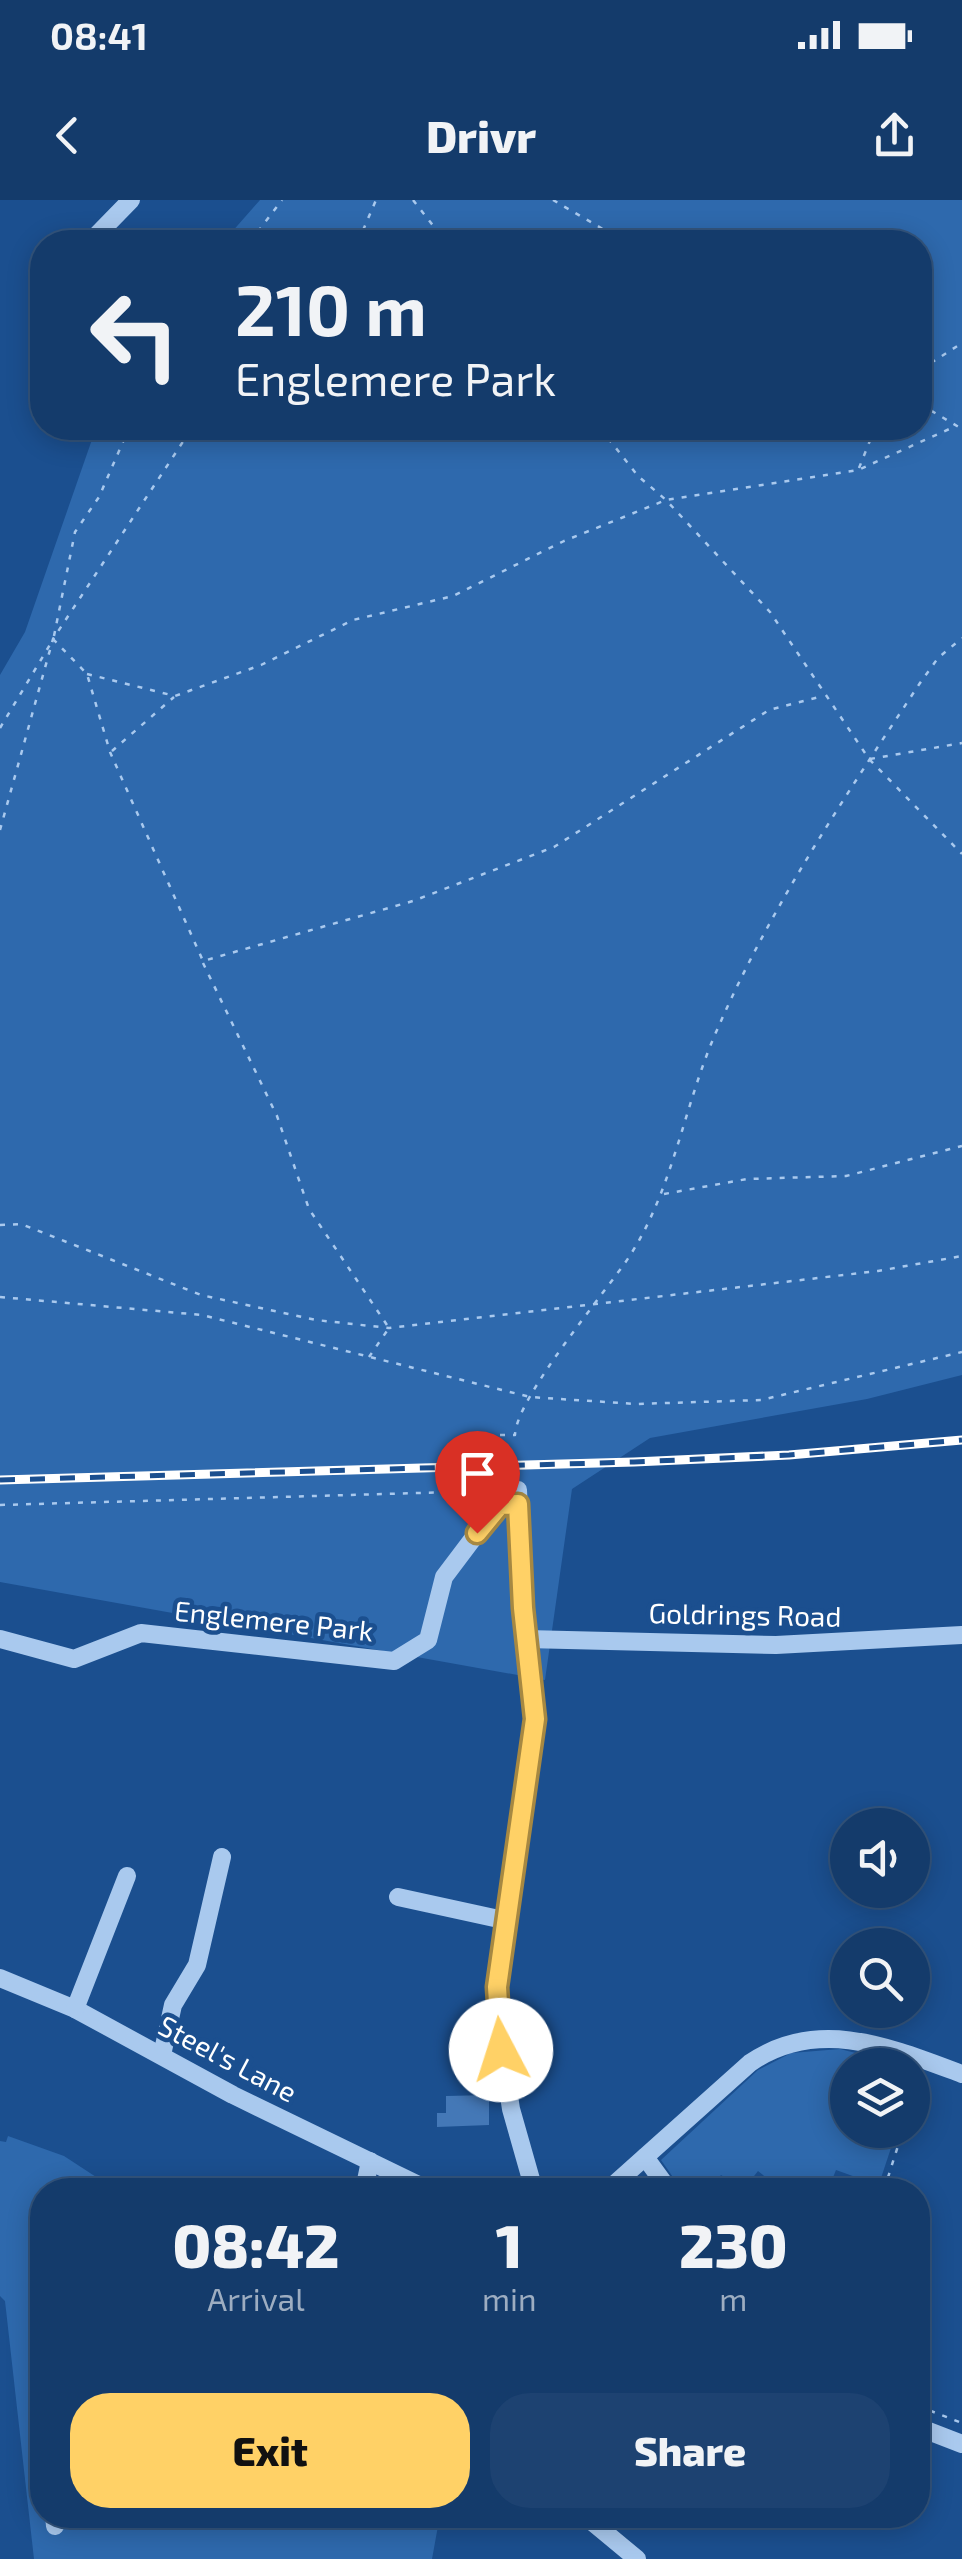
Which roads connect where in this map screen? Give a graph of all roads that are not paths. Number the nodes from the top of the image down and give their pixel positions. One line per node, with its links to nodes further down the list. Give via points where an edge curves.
1 (130, 200): 2 (street)
2 (101, 230)
3 (962, 1636): 5 (street, Goldrings Road, via 776,1645)
4 (0, 1639): 5 (street, Englemere Park, via 74,1659 141,1633 394,1661 428,1640 444,1576 493,1512 517,1495)
5 (526, 1639): 9 (street, via 534,1737)
6 (222, 1857): 12 (street, via 197,1964 174,2005)
7 (127, 1876): 11 (street)
8 (398, 1896): 9 (street)
9 (508, 1922): 18 (street, via 496,2010 511,2109)
10 (0, 1978): 11 (street, Steel's Lane)
11 (75, 2009): 12 (street, Steel's Lane)
12 (162, 2055): 15 (street, Steel's Lane)
13 (962, 2074): 14 (street, via 858,2040 798,2040 750,2063)
14 (645, 2157): 19 (street); 20 (street)
15 (370, 2161): 16 (street); 17 (street, Steel's Lane)
16 (366, 2178)
17 (404, 2178)
18 (531, 2178)
19 (621, 2178)
20 (660, 2178)
21 (930, 2432): 22 (street)
22 (962, 2444)
23 (600, 2528): 24 (street)
24 (637, 2559)

